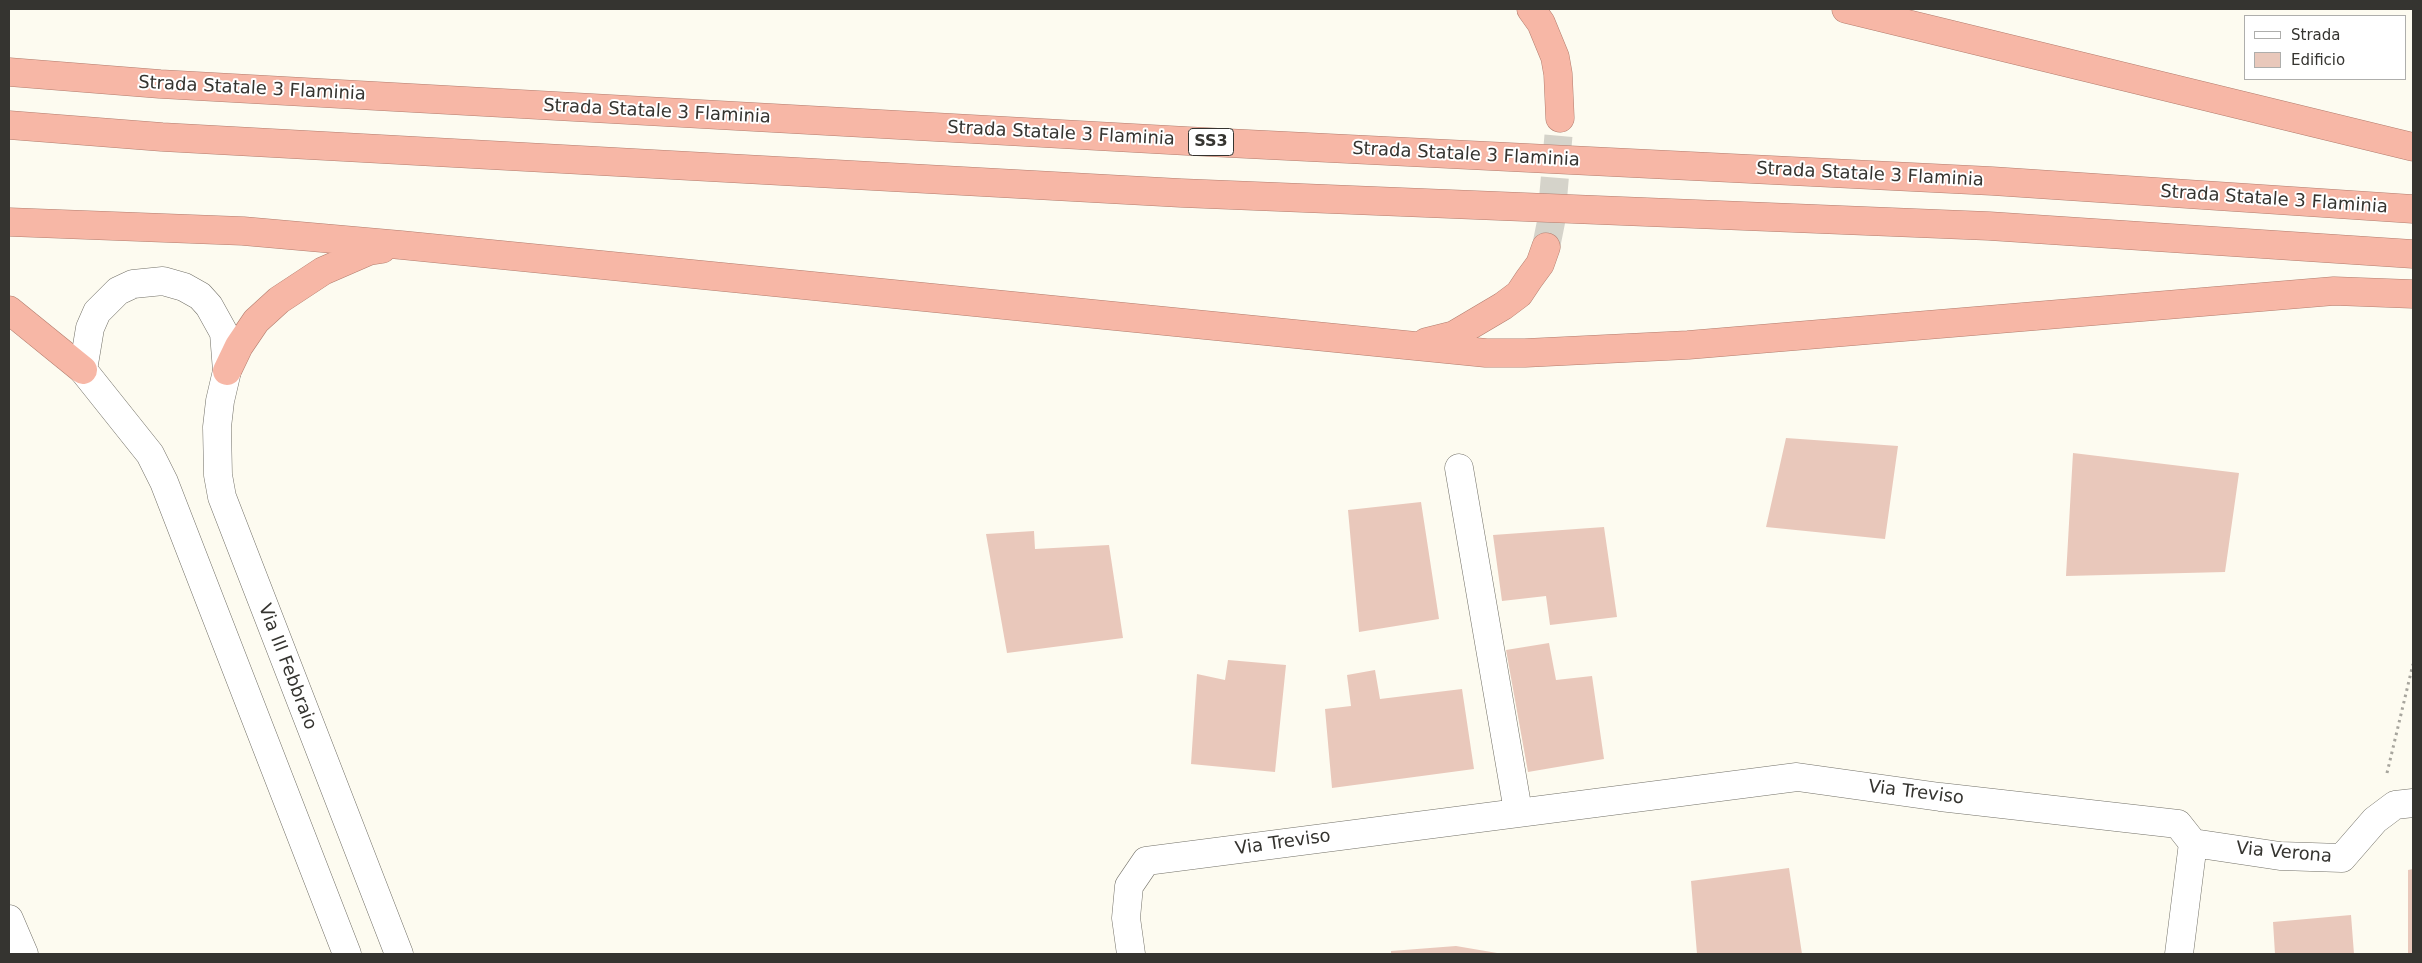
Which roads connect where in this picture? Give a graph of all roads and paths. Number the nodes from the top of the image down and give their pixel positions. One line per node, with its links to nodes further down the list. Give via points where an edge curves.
1 (1531, 9): 4 (highway, via 1544,29 1555,57)
2 (1846, 9): 6 (highway)
3 (9, 72): 7 (highway, Strada Statale 3 Flaminia / SS3, via 160,84 1167,140 1992,181)
4 (1560, 118)
5 (9, 125): 11 (highway, via 162,137 1181,193 1989,226)
6 (2413, 147)
7 (2413, 209)
8 (9, 222): 9 (highway, via 243,231)
9 (401, 245): 14 (highway); 16 (highway, via 345,260 302,283 256,321)
10 (1546, 247): 14 (highway, via 1540,264 1519,294 1454,335)
11 (2413, 254)
12 (2413, 294): 14 (highway, via 2334,290 1698,344 1525,353 1477,352)
13 (9, 310): 15 (highway)
14 (1417, 345)
15 (83, 370): 16 (street, Via III Febbraio, via 90,328 101,306 125,287 151,281 184,286 209,306 224,333); 25 (street, via 150,454 164,482)
16 (227, 371): 26 (street, Via III Febbraio, via 217,427 222,498)
17 (1459, 468): 20 (street)
18 (2413, 664): 21 (path)
19 (2413, 804): 21 (street, Via Verona, via 2395,804)
20 (1518, 812): 22 (street, Via Treviso, via 1797,777 2178,824); 27 (street, Via Treviso, via 1146,861 1129,886 1126,918)
21 (2375, 820): 22 (street, Via Verona, via 2342,858 2280,856)
22 (2193, 843): 28 (street)
23 (9, 919): 24 (street)
24 (24, 954)
25 (347, 954)
26 (399, 954)
27 (1131, 954)
28 (2179, 954)

